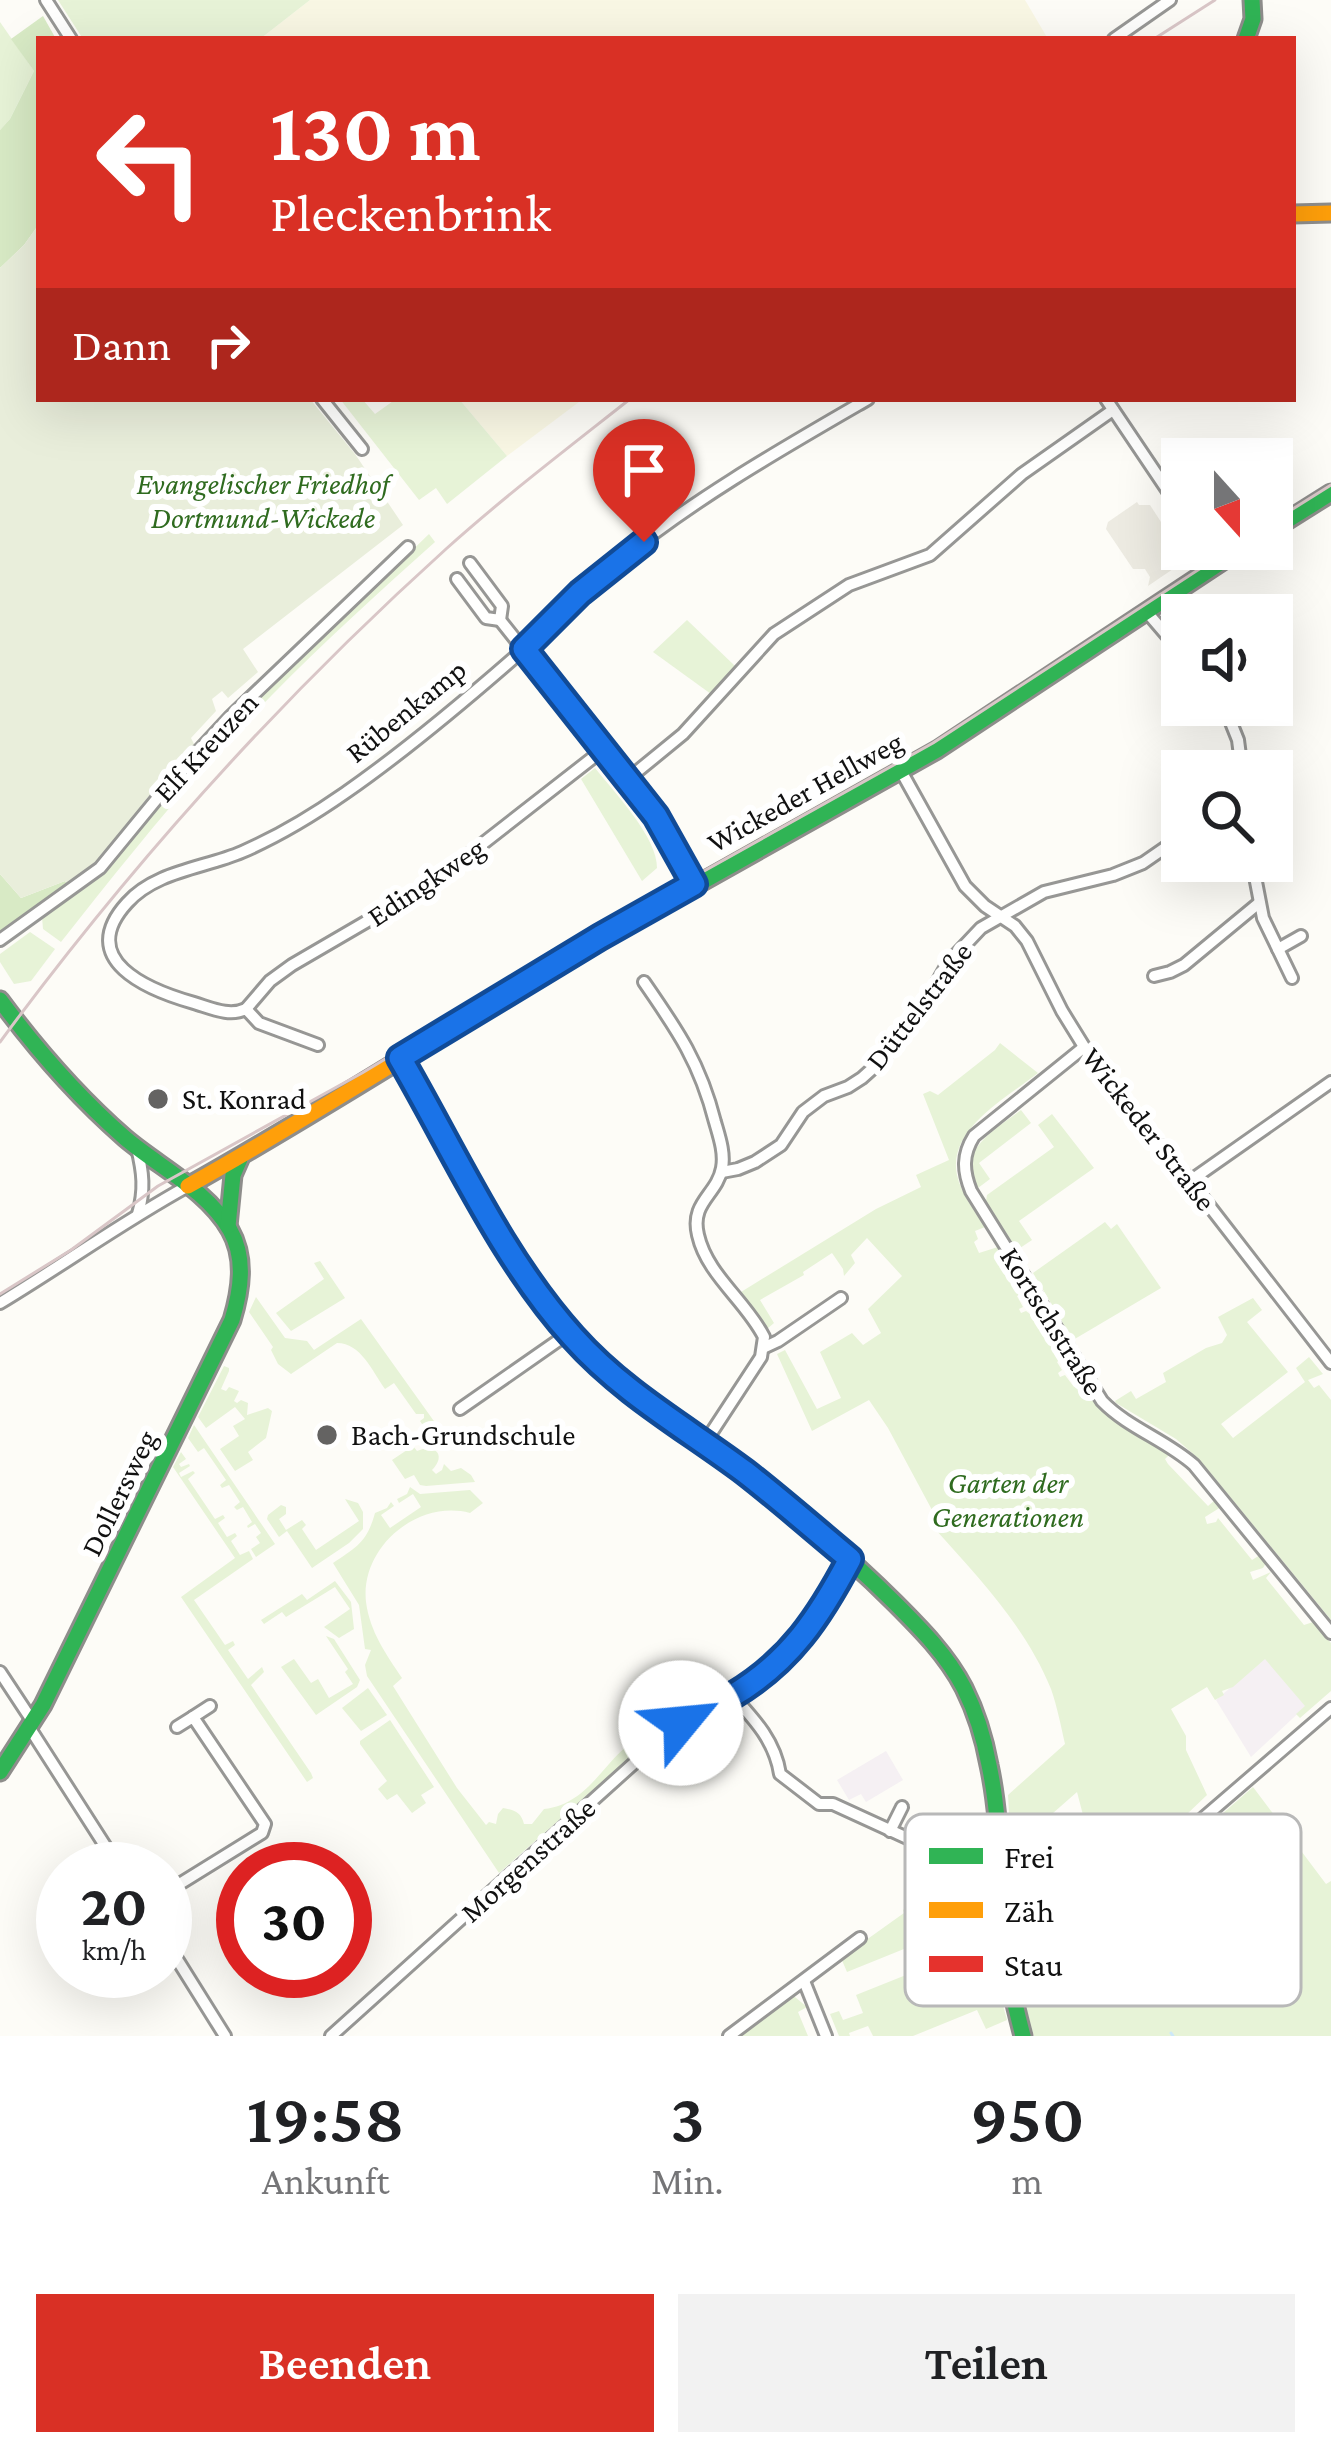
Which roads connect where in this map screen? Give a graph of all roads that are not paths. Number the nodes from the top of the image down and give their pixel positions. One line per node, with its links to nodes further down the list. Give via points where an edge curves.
1 (46, 0): 4 (street)
2 (1170, 0): 5 (street)
3 (1252, 0): 6 (main road)
4 (69, 36)
5 (1118, 36)
6 (1247, 36)
7 (1331, 213): 8 (main road)
8 (1296, 214)
9 (324, 402): 12 (street)
10 (863, 402): 23 (street, Rübenkamp, via 666,525)
11 (1110, 405): 13 (street); 26 (street, via 930,554 849,585 774,634 683,734)
12 (362, 449)
13 (1161, 481)
14 (1331, 493): 15 (main road)
15 (1293, 517)
16 (407, 547): 33 (street, Elf Kreuzen, via 231,716 100,868)
17 (470, 563): 21 (street, via 502,606)
18 (1208, 570): 20 (main road, Wickeder Hellweg)
19 (457, 579): 21 (street, via 486,618)
20 (1146, 611): 22 (street); 25 (main road, Wickeder Hellweg)
21 (500, 620): 23 (street)
22 (1161, 628)
23 (524, 649): 24 (street); 39 (street, Rübenkamp, via 392,760 301,822 238,854 160,879 116,916 111,952 138,982 232,1014)
24 (604, 749): 26 (street); 39 (street, Edingkweg, via 431,884 292,965)
25 (901, 771): 29 (main road, Wickeder Hellweg); 31 (street, Wickeder Straße, via 965,886)
26 (628, 779): 29 (street)
27 (1161, 849): 31 (street, Düttelstraße, via 1129,869 1045,892)
28 (1256, 882): 30 (street)
29 (694, 884): 42 (main road, Wickeder Hellweg)
30 (1259, 903): 34 (street); 35 (street, via 1184,964)
31 (1000, 915): 41 (street, Wickeder Straße, via 1028,941); 46 (street, Düttelstraße, via 948,963 882,1060 803,1112 781,1144)
32 (1300, 936): 34 (street)
33 (0, 940)
34 (1278, 949): 36 (street)
35 (1154, 976)
36 (1292, 978)
37 (644, 982): 46 (street, via 699,1070)
38 (0, 1000): 44 (main road, via 78,1094)
39 (246, 1009): 40 (street)
40 (318, 1045)
41 (1083, 1048): 47 (street, Wickeder Straße); 59 (street, Kortschstraße, via 974,1136 964,1168 971,1191 1097,1396 1195,1465)
42 (400, 1058): 45 (main road, Wickeder Hellweg); 53 (main road)
43 (1331, 1082): 47 (street)
44 (136, 1148): 48 (main road); 49 (street, via 144,1195)
45 (240, 1159): 48 (main road, Wickeder Hellweg); 50 (main road, Dollersweg)
46 (722, 1172): 54 (street, via 699,1207 698,1235)
47 (1190, 1180): 55 (street, Wickeder Straße)
48 (188, 1186): 49 (street, Wickeder Hellweg); 50 (main road)
49 (138, 1214): 52 (street, Wickeder Hellweg)
50 (228, 1226): 65 (main road, Dollersweg, via 241,1272 232,1320)
51 (841, 1298): 54 (street)
52 (0, 1303)
53 (568, 1333): 56 (street); 57 (main road)
54 (764, 1348): 57 (street)
55 (1331, 1363)
56 (460, 1409)
57 (704, 1444): 58 (main road)
58 (850, 1559): 61 (street, Morgenstraße, via 804,1637); 69 (main road, via 922,1630 971,1703)
59 (1331, 1633)
60 (0, 1672): 65 (street)
61 (733, 1696): 71 (street, via 763,1729 780,1774 796,1788); 80 (street, Morgenstraße, via 662,1738)
62 (209, 1706): 64 (street)
63 (1331, 1708): 70 (street)
64 (194, 1717): 66 (street); 74 (street, via 265,1824)
65 (31, 1725): 67 (main road, Dollersweg); 73 (street)
66 (177, 1727)
67 (0, 1772)
68 (902, 1807): 71 (street)
69 (994, 1814)
70 (1208, 1814)
71 (890, 1831): 72 (street)
72 (905, 1837)
73 (103, 1842)
74 (192, 1876)
75 (860, 1938): 76 (street)
76 (804, 1981): 81 (street); 82 (street)
77 (192, 1982): 79 (street)
78 (1013, 2006): 83 (main road)
79 (226, 2036)
80 (331, 2036)
81 (730, 2036)
82 (826, 2036)
83 (1023, 2036)

